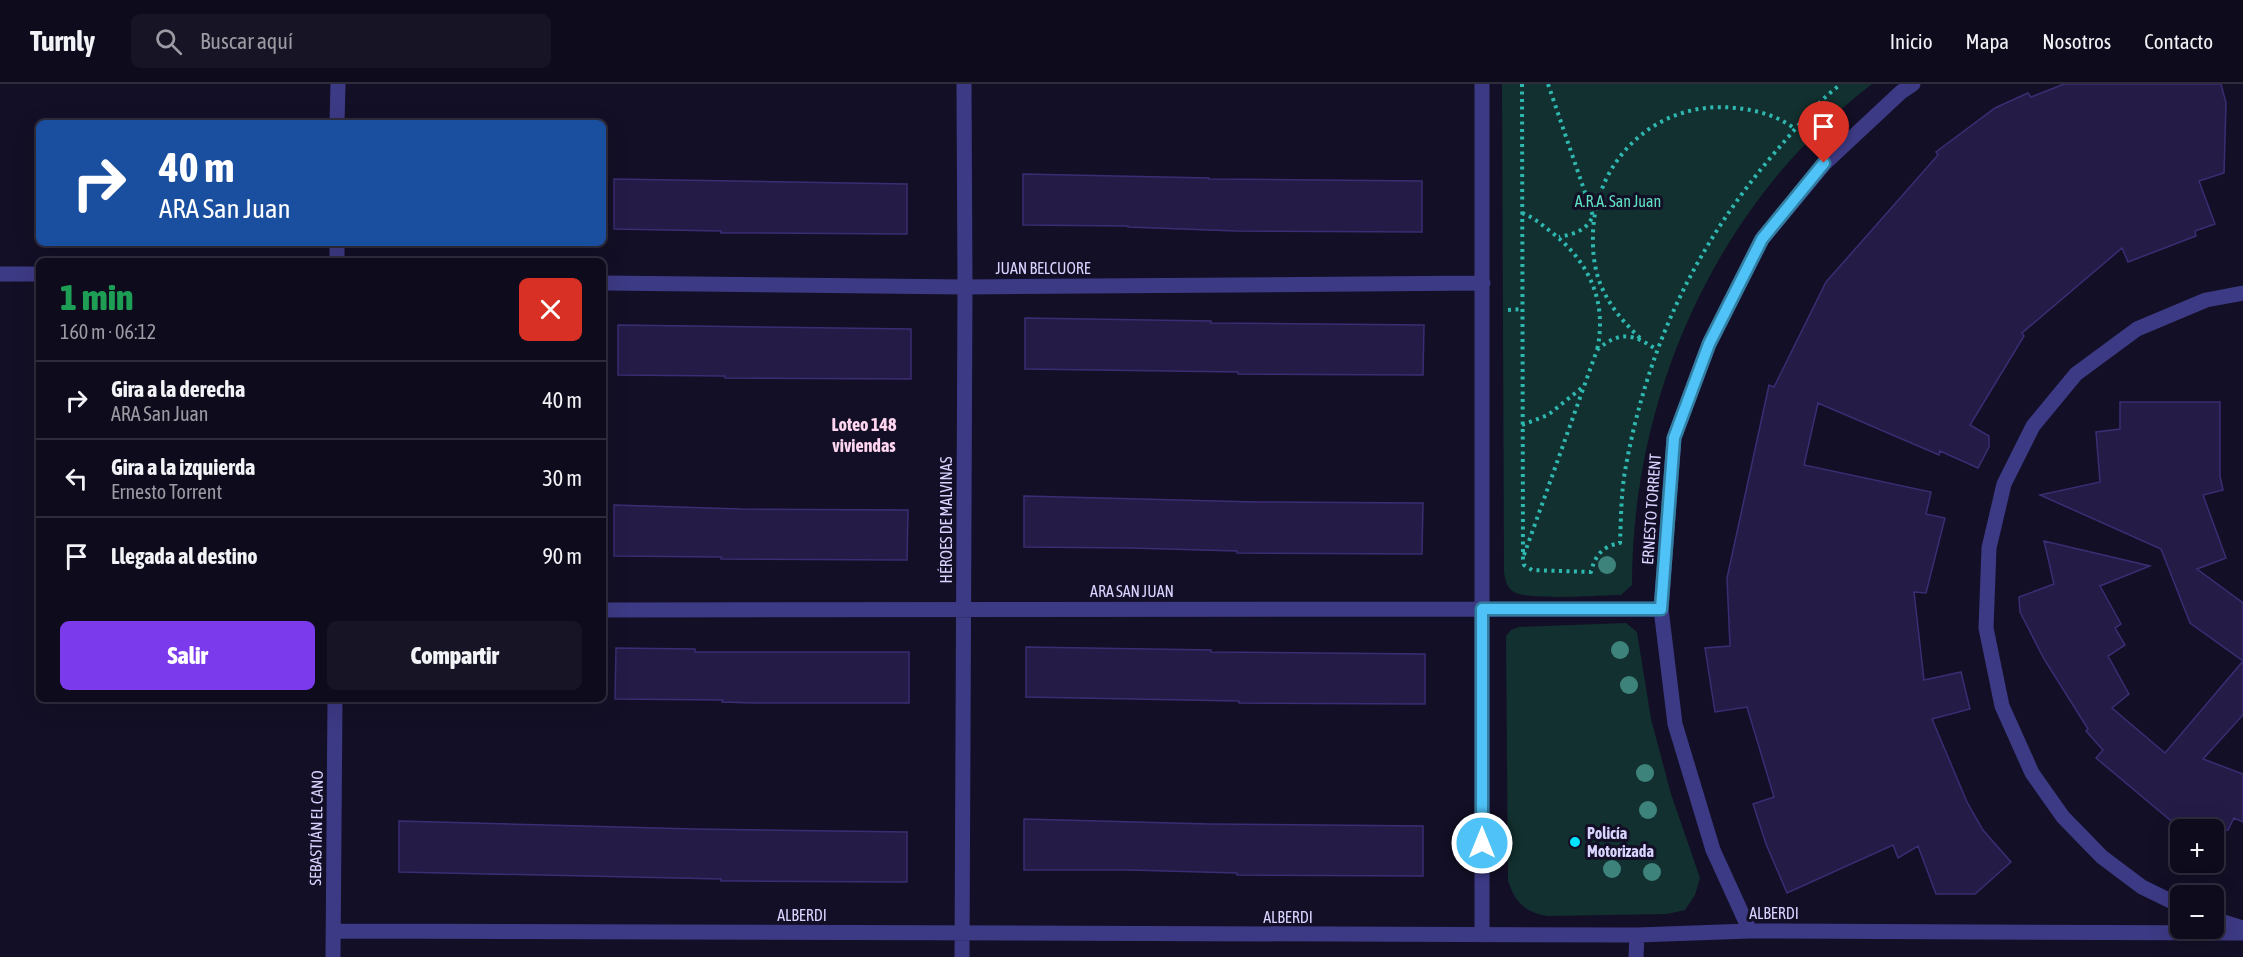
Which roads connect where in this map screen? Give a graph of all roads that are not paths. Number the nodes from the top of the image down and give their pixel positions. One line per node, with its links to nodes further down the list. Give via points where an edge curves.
1 (338, 84): 5 (street)
2 (964, 84): 10 (street, HÉROES DE MALVINAS)
3 (1482, 84): 9 (street)
4 (1913, 84): 14 (street, ERNESTO TORRENT, via 1824,163 1762,239 1709,344 1674,438)
5 (337, 120)
6 (0, 274): 7 (street)
7 (36, 274)
8 (606, 283): 10 (street, JUAN BELCUORE)
9 (1483, 283): 10 (street, JUAN BELCUORE); 13 (street)
10 (965, 287): 15 (street, HÉROES DE MALVINAS)
11 (2243, 293): 17 (street, via 2206,300 2137,329 2076,375 2033,426 2004,484 1989,548 1986,628 2002,706 2032,773 2063,817 2102,857 2142,887)
12 (606, 609): 15 (street, ARA SAN JUAN)
13 (1482, 609): 14 (street, ARA SAN JUAN); 15 (street, ARA SAN JUAN); 24 (street)
14 (1661, 609): 21 (street, ERNESTO TORRENT, via 1675,724 1713,850)
15 (964, 610): 23 (street, HÉROES DE MALVINAS)
16 (335, 702): 20 (street, SEBASTIÁN EL CANO)
17 (2170, 901)
18 (2224, 922): 19 (street)
19 (2243, 928)
20 (333, 931): 23 (street, ALBERDI); 26 (street, SEBASTIÁN EL CANO)
21 (1750, 931): 22 (street, ALBERDI); 25 (street, ALBERDI)
22 (2243, 933)
23 (962, 934): 24 (street, ALBERDI); 27 (street, HÉROES DE MALVINAS)
24 (1482, 935): 25 (street, ALBERDI)
25 (1637, 935): 28 (street)
26 (333, 957)
27 (962, 957)
28 (1636, 957)

